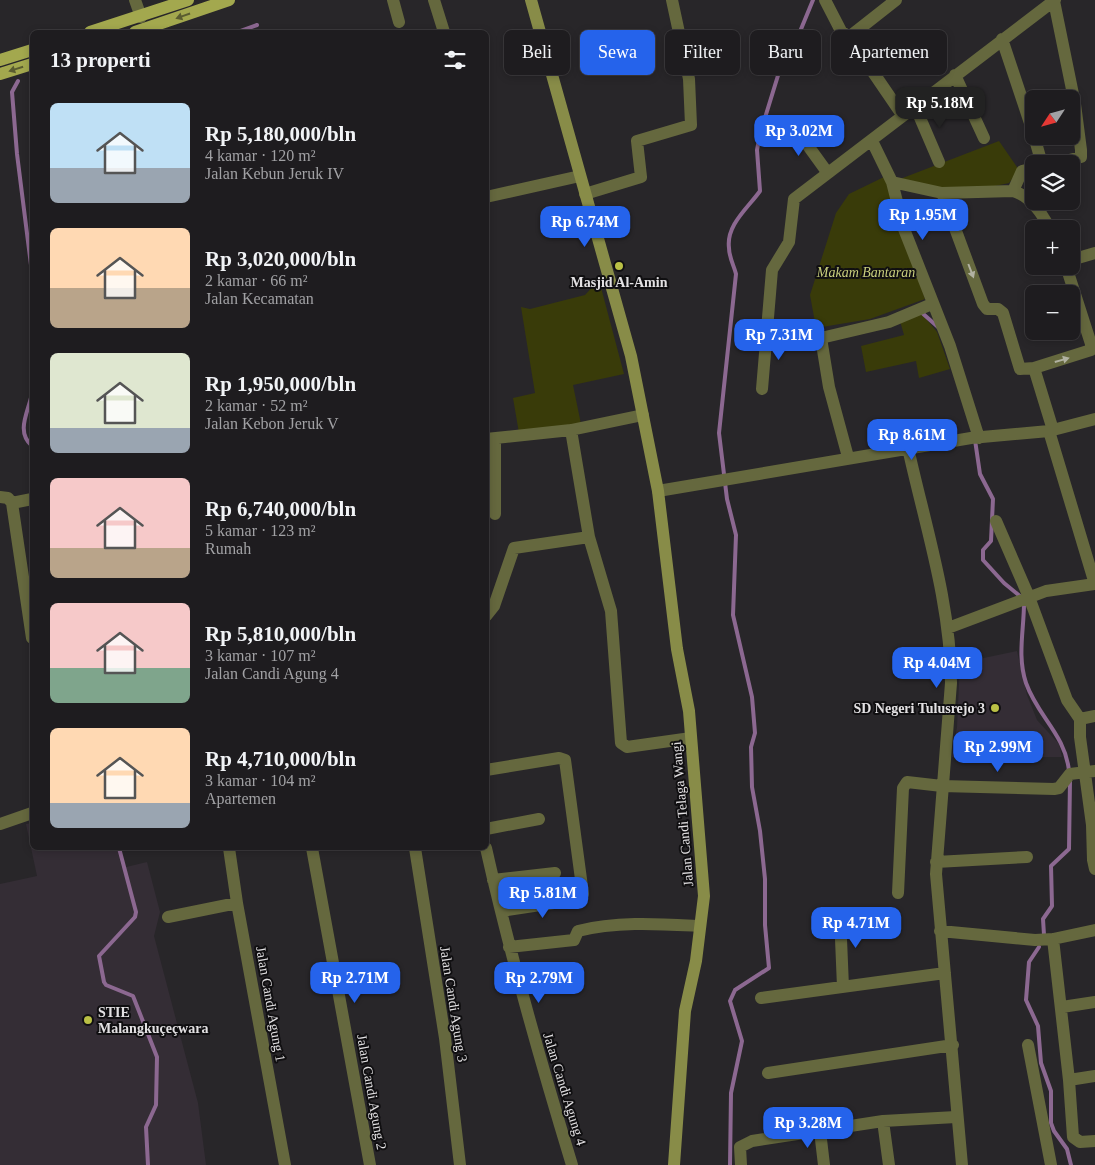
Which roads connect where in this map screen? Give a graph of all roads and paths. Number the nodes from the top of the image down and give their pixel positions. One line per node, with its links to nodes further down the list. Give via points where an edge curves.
1 (136, 0): 11 (street)
2 (188, 0): 11 (main road)
3 (229, 0): 14 (main road, one-way to 14)
4 (392, 0): 12 (street)
5 (434, 0): 15 (street)
6 (531, 0): 35 (street, Jalan Candi Telaga Wangi)
7 (672, 0): 39 (street, via 689,79 691,124 637,142 641,177)
8 (825, 0): 16 (street)
9 (896, 0): 17 (street)
10 (1054, 0): 18 (street); 31 (street, via 1075,104)
11 (141, 17): 13 (main road)
12 (399, 22)
13 (97, 30)
14 (145, 30)
15 (443, 30)
16 (840, 30)
17 (857, 30)
18 (1002, 39): 24 (street); 26 (street)
19 (30, 51): 20 (main road)
20 (0, 60)
21 (30, 65): 22 (main road, one-way to 22)
22 (0, 74)
23 (875, 75): 27 (street)
24 (955, 76): 25 (street); 29 (street)
25 (915, 106): 27 (street); 32 (street)
26 (1025, 109)
27 (902, 116): 30 (street)
28 (793, 125): 34 (street)
29 (984, 138)
30 (872, 140): 34 (street); 36 (street)
31 (1080, 157)
32 (939, 162)
33 (1025, 170): 37 (street)
34 (827, 172): 46 (street, via 794,199 789,242 772,270)
35 (580, 176): 39 (street, Jalan Candi Telaga Wangi); 40 (street)
36 (892, 182): 38 (street); 45 (street)
37 (1013, 191): 38 (street); 41 (street, via 1029,198)
38 (942, 193): 49 (street, one-way to 49, via 983,304 988,309 998,309 1003,313 1020,369)
39 (585, 194): 51 (street, Jalan Candi Telaga Wangi, via 628,343)
40 (489, 196)
41 (1044, 220)
42 (1095, 253): 43 (street)
43 (1080, 257)
44 (1069, 275): 48 (street)
45 (924, 308): 47 (street, via 889,322); 55 (street, via 950,346)
46 (768, 330): 47 (street, via 817,332); 50 (street)
47 (821, 338): 58 (street, via 829,387)
48 (1093, 356): 49 (street, one-way to 48)
49 (1034, 368): 54 (street)
50 (762, 389)
51 (643, 415): 53 (street); 60 (street, Jalan Candi Telaga Wangi)
52 (1095, 420): 54 (street)
53 (571, 430): 56 (street); 66 (street)
54 (1051, 430): 55 (street); 67 (street)
55 (976, 438): 57 (street)
56 (491, 439): 59 (street)
57 (908, 448): 58 (street); 71 (street)
58 (848, 457): 60 (street)
59 (490, 469): 64 (street)
60 (658, 491): 74 (street, Jalan Candi Telaga Wangi)
61 (0, 497): 63 (street, via 8,498)
62 (30, 499): 63 (street)
63 (12, 503): 70 (street)
64 (495, 514)
65 (996, 520): 68 (street)
66 (590, 537): 69 (street, via 514,548); 74 (street, via 611,611 621,744 627,747)
67 (1095, 584): 68 (street, via 1046,591)
68 (1024, 598): 71 (street); 73 (street, via 1067,700)
69 (489, 612)
70 (30, 624)
71 (948, 628): 77 (street, via 951,683)
72 (1095, 716): 73 (street)
73 (1080, 719): 76 (street)
74 (691, 738): 97 (street, Jalan Candi Telaga Wangi, via 704,880)
75 (489, 770): 94 (street, via 559,758 565,760 583,894 580,899)
76 (1090, 771): 77 (street, via 1070,774 1059,788 1054,789); 81 (street)
77 (942, 786): 88 (street); 92 (street, via 907,782 904,785)
78 (30, 814): 80 (street)
79 (539, 819): 82 (street)
80 (0, 824)
81 (1094, 824): 89 (street)
82 (489, 828)
83 (229, 850): 93 (street, Jalan Candi Agung 1)
84 (312, 850): 117 (street, Jalan Candi Agung 2)
85 (415, 850): 118 (street, Jalan Candi Agung 3, via 444,1028)
86 (486, 850): 91 (street, Jalan Candi Agung 4)
87 (1027, 858): 88 (street)
88 (936, 862): 99 (street)
89 (1095, 869)
90 (554, 873): 91 (street)
91 (493, 880): 94 (street, Jalan Candi Agung 4)
92 (898, 893)
93 (237, 903): 96 (street); 116 (street, Jalan Candi Agung 1)
94 (501, 911): 101 (street, Jalan Candi Agung 4)
95 (840, 915): 103 (street)
96 (168, 917)
97 (700, 926): 101 (street, via 654,923 593,928 578,931 574,940); 120 (street, Jalan Candi Telaga Wangi, via 685,1011)
98 (1095, 930): 100 (street)
99 (940, 931): 100 (street); 102 (street)
100 (1054, 939): 106 (street)
101 (509, 947): 119 (street, Jalan Candi Agung 4)
102 (945, 973): 103 (street); 107 (street)
103 (844, 987): 104 (street)
104 (761, 998)
105 (1095, 1002): 106 (street)
106 (1062, 1007): 111 (street)
107 (952, 1045): 109 (street); 112 (street)
108 (1028, 1045): 125 (street)
109 (768, 1073)
110 (1095, 1076): 111 (street)
111 (1069, 1080): 115 (street, via 1073,1137 1080,1142)
112 (956, 1117): 113 (street); 124 (street)
113 (883, 1121): 114 (street); 123 (street)
114 (820, 1131): 121 (street, via 742,1145 739,1154); 122 (street)
115 (1095, 1141)
116 (285, 1165)
117 (370, 1165)
118 (460, 1165)
119 (572, 1165)
120 (674, 1165)
121 (741, 1165)
122 (824, 1165)
123 (888, 1165)
124 (962, 1165)
125 (1052, 1165)

